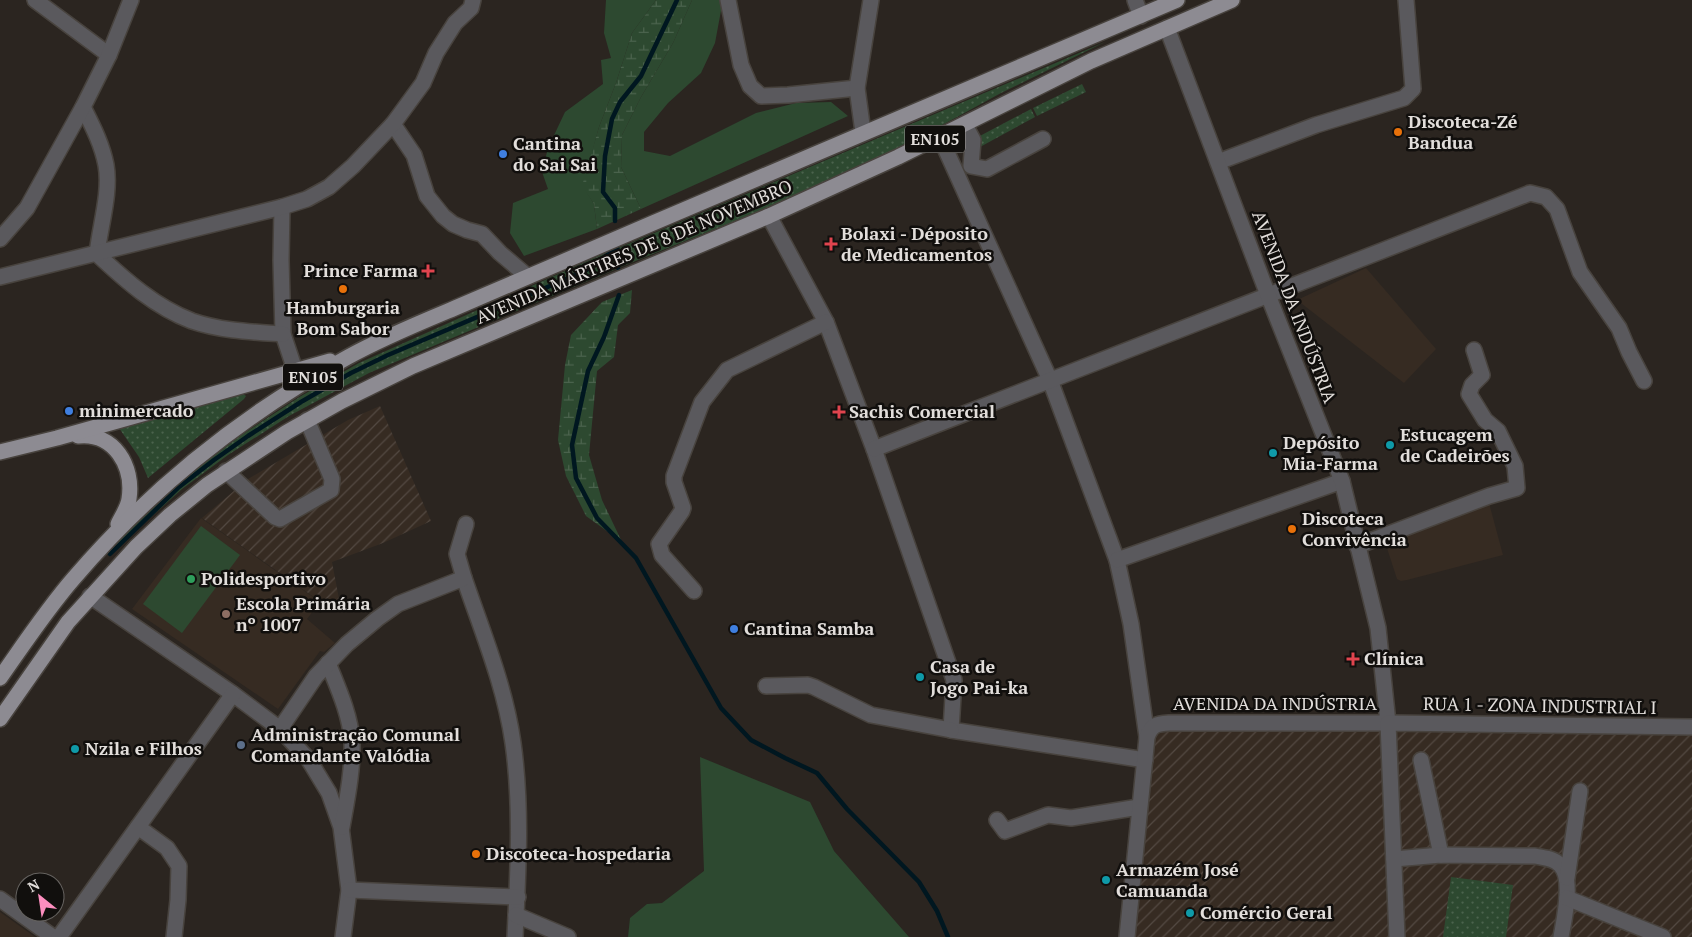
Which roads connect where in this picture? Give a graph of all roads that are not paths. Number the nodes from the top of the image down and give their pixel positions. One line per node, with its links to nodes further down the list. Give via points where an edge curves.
1 (35, 0): 12 (street)
2 (131, 0): 12 (street)
3 (473, 0): 15 (street, via 471,8 454,23 423,83)
4 (728, 0): 13 (street, via 741,65 750,86 761,96)
5 (872, 0): 13 (street)
6 (1135, 0): 10 (street)
7 (1177, 0): 10 (main road, AVENIDA MÁRTIRES DE 8 DE NOVEMBRO / EN105)
8 (1232, 0): 11 (main road, AVENIDA MÁRTIRES DE 8 DE NOVEMBRO / EN105)
9 (1406, 0): 20 (street, via 1413,89 1404,98 1316,125)
10 (1141, 16): 17 (main road, AVENIDA MÁRTIRES DE 8 DE NOVEMBRO / EN105)
11 (1168, 28): 16 (main road, AVENIDA MÁRTIRES DE 8 DE NOVEMBRO / EN105, via 1048,81); 20 (street, AVENIDA DA INDÚSTRIA)
12 (109, 55): 14 (street)
13 (857, 88): 17 (street)
14 (83, 107): 25 (street, via 27,208); 26 (street, via 106,164 107,185)
15 (393, 124): 23 (street, via 329,187); 27 (street, via 414,154 427,196 443,216 453,224 482,234)
16 (965, 124): 18 (main road, AVENIDA MÁRTIRES DE 8 DE NOVEMBRO / EN105); 21 (street, via 973,140)
17 (863, 132): 27 (main road, AVENIDA MÁRTIRES DE 8 DE NOVEMBRO / EN105)
18 (940, 137): 22 (street); 24 (main road, AVENIDA MÁRTIRES DE 8 DE NOVEMBRO / EN105)
19 (1043, 139): 21 (street, via 987,169)
20 (1218, 162): 29 (street, AVENIDA DA INDÚSTRIA)
21 (971, 166): 22 (street)
22 (956, 174): 35 (street)
23 (282, 207): 26 (street); 31 (street)
24 (769, 216): 30 (street); 37 (main road, AVENIDA MÁRTIRES DE 8 DE NOVEMBRO / EN105, via 414,366)
25 (0, 239)
26 (97, 254): 28 (street); 31 (street, via 144,295 192,321 231,330)
27 (527, 276): 33 (main road, AVENIDA MÁRTIRES DE 8 DE NOVEMBRO / EN105)
28 (0, 277)
29 (1268, 295): 35 (street); 36 (street, via 1530,193 1546,196 1557,209 1580,272 1619,328); 42 (street, AVENIDA DA INDÚSTRIA)
30 (826, 322): 39 (street); 48 (street, via 727,370 702,402 674,476 683,508 659,544 662,555)
31 (284, 334): 34 (street)
32 (1474, 350): 45 (street, via 1482,374 1469,394 1485,420 1498,431 1514,466 1517,488)
33 (350, 355): 34 (main road); 44 (main road, AVENIDA MÁRTIRES DE 8 DE NOVEMBRO / EN105, via 285,393 224,435)
34 (295, 370): 38 (main road)
35 (1050, 380): 39 (street); 46 (street)
36 (1644, 381)
37 (307, 420): 41 (main road, AVENIDA MÁRTIRES DE 8 DE NOVEMBRO / EN105); 41 (street, via 332,479 331,490 280,519 275,518)
38 (56, 438): 40 (main road); 44 (main road, via 99,438 118,450 130,489 129,500)
39 (874, 448): 58 (street, via 954,680)
40 (0, 452)
41 (226, 471): 49 (main road, AVENIDA MÁRTIRES DE 8 DE NOVEMBRO / EN105, via 188,499)
42 (1342, 481): 45 (street, AVENIDA DA INDÚSTRIA); 46 (street)
43 (466, 524): 47 (street, via 456,554)
44 (115, 532): 51 (main road, AVENIDA MÁRTIRES DE 8 DE NOVEMBRO / EN105, via 72,579)
45 (1357, 546): 55 (street, AVENIDA DA INDÚSTRIA, via 1378,628)
46 (1117, 560): 59 (street, via 1131,624)
47 (464, 578): 50 (street, via 398,604 377,618); 71 (street, via 501,689 513,742 519,812)
48 (694, 591)
49 (90, 596): 53 (street); 54 (main road, EN105)
50 (328, 663): 57 (street); 66 (street, via 343,700 352,741 350,782)
51 (0, 678)
52 (766, 686): 58 (street, via 808,685 871,715)
53 (234, 694): 57 (street); 65 (street)
54 (0, 719)
55 (1388, 722): 56 (street, RUA 1 - ZONA INDUSTRIAL I); 59 (street, AVENIDA DA INDÚSTRIA, via 1170,723 1158,724 1150,729); 68 (street)
56 (1692, 726)
57 (280, 729): 66 (street, via 310,760 329,793)
58 (951, 730): 60 (street)
59 (1147, 737): 60 (street)
60 (1145, 760): 63 (street)
61 (1421, 760): 67 (street)
62 (1580, 791): 69 (street)
63 (1139, 807): 64 (street, via 1071,818 1048,815 1004,831); 81 (street)
64 (997, 820)
65 (138, 827): 76 (street); 77 (street, via 167,848 179,866)
66 (342, 827): 70 (street)
67 (1441, 855): 68 (street); 69 (street, via 1535,856 1561,865)
68 (1394, 859): 82 (street)
69 (1567, 880): 72 (street)
70 (349, 890): 71 (street); 78 (street)
71 (518, 897): 74 (street)
72 (1566, 898): 83 (street); 84 (street)
73 (0, 899): 75 (street)
74 (516, 914): 79 (street); 80 (street)
75 (53, 937)
76 (59, 937)
77 (174, 937)
78 (343, 937)
79 (515, 937)
80 (568, 937)
81 (1127, 937)
82 (1397, 937)
83 (1561, 937)
84 (1663, 937)

